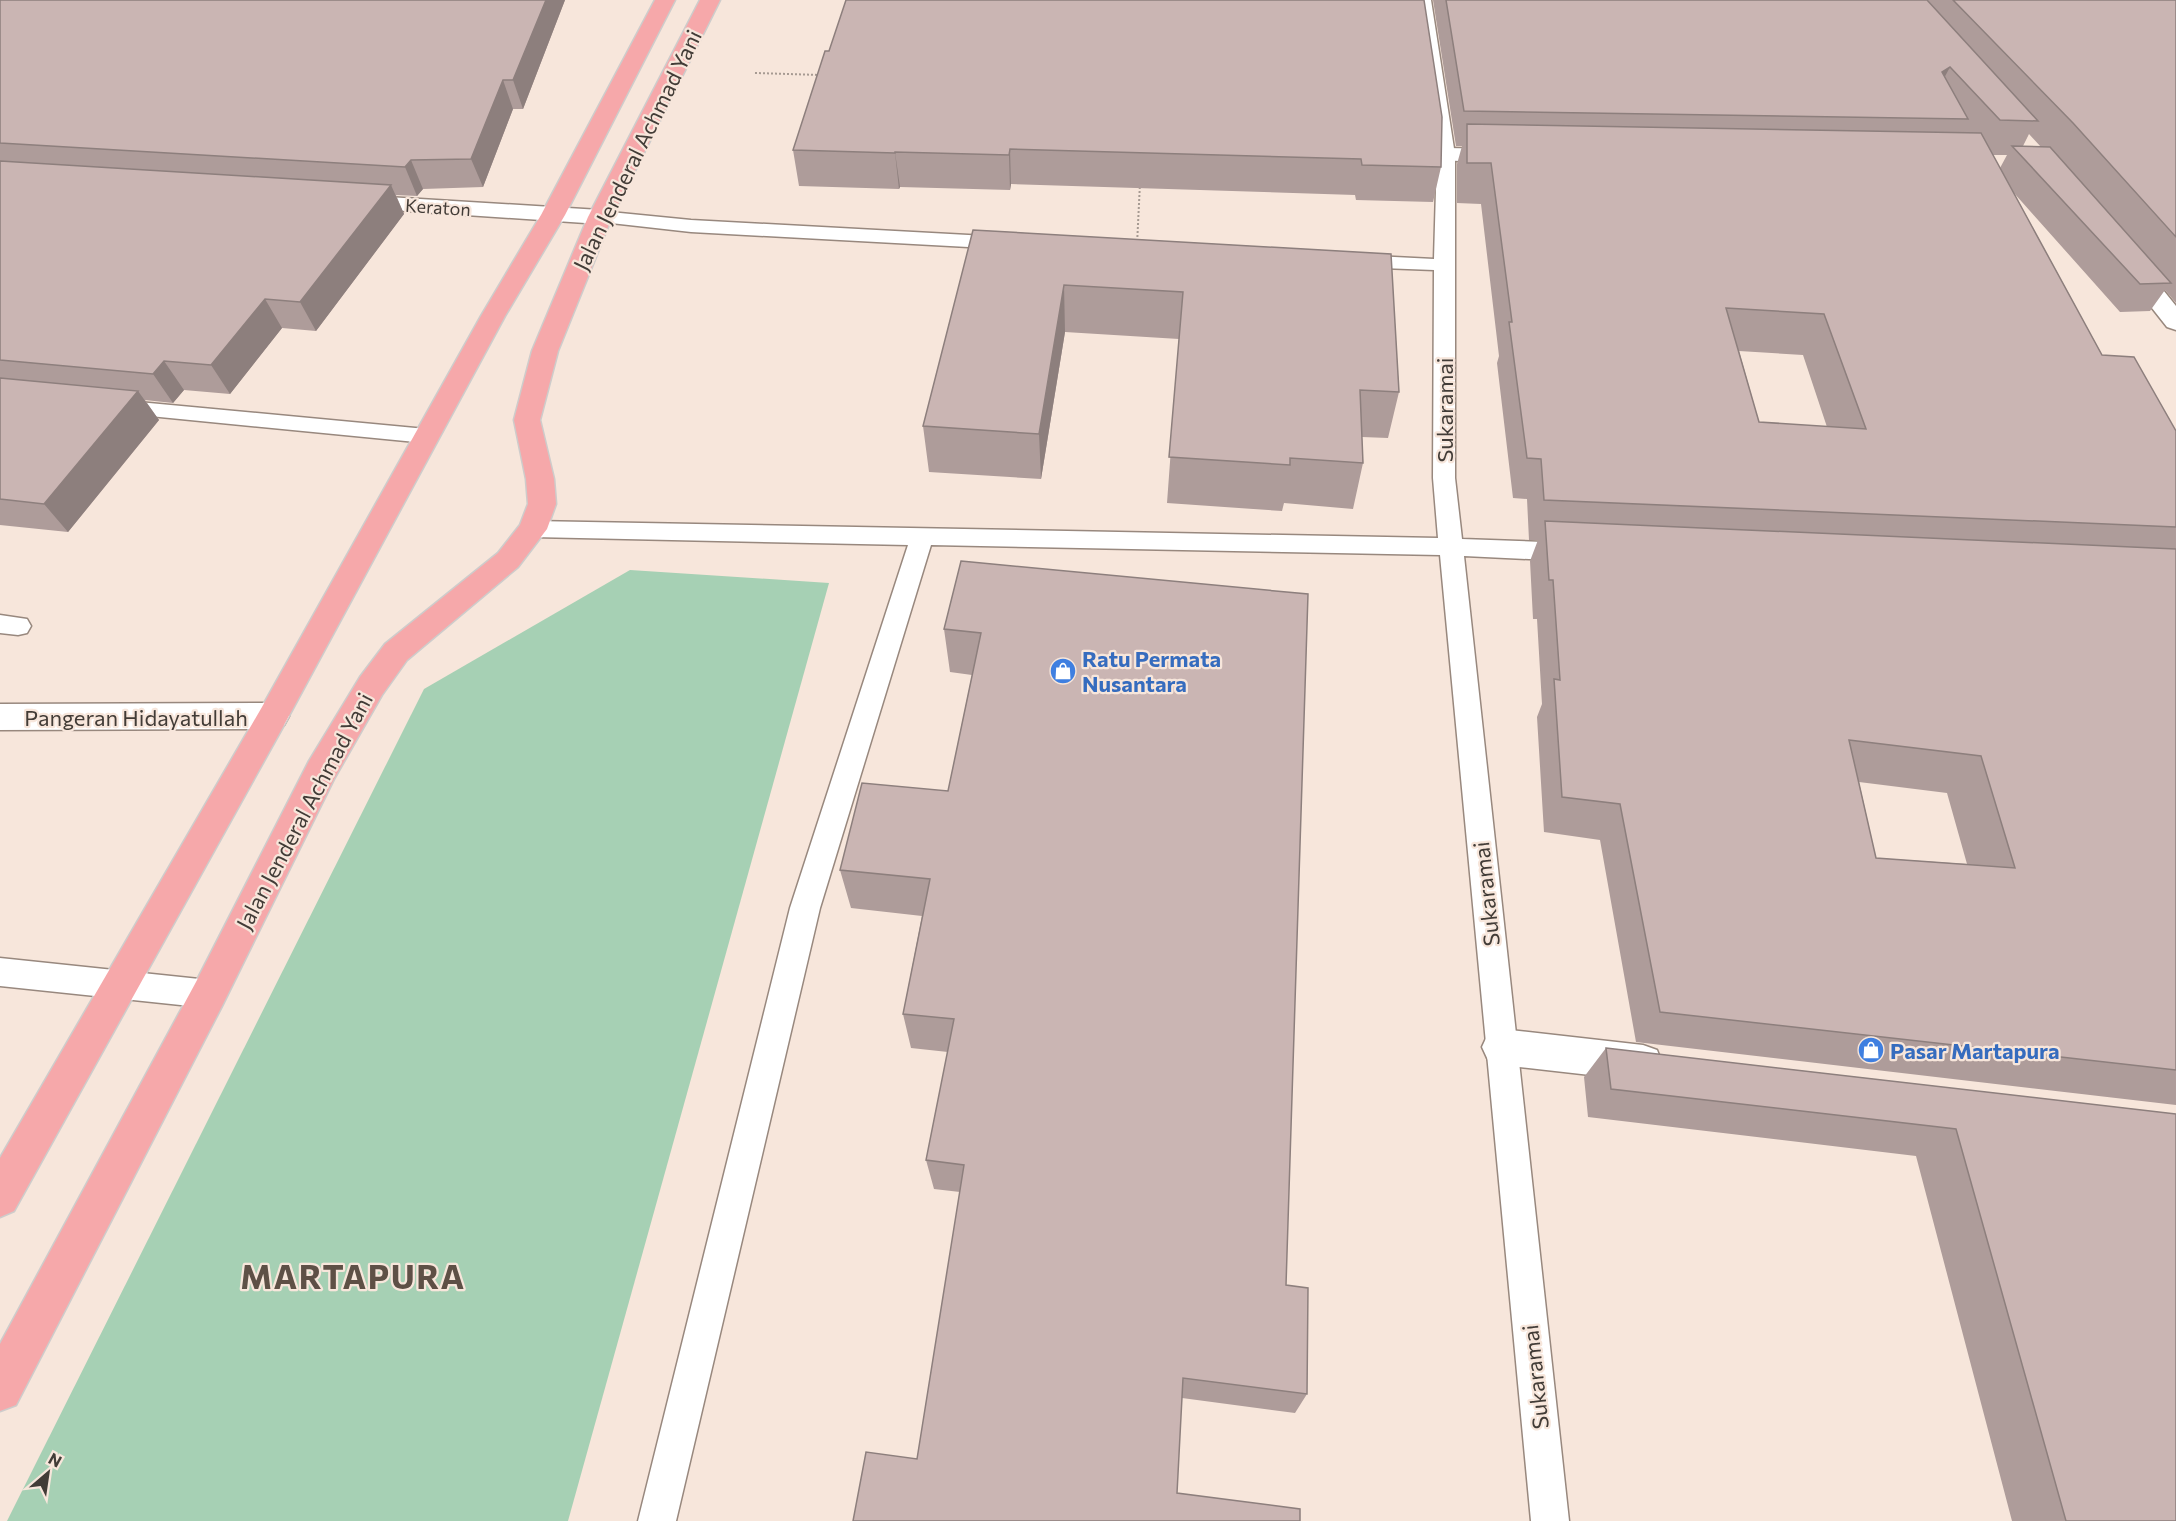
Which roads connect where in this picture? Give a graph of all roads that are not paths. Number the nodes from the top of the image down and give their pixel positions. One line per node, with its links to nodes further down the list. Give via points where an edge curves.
1 (665, 0): 7 (highway, Jalan Jenderal Achmad Yani)
2 (710, 0): 8 (highway, Jalan Jenderal Achmad Yani)
3 (1423, 0): 4 (lane, Sukaramai)
4 (1446, 154): 5 (street); 12 (lane, Sukaramai)
5 (1529, 156)
6 (333, 201): 7 (street, Keraton)
7 (553, 214): 8 (street, Keraton); 15 (highway, Jalan Jenderal Achmad Yani)
8 (600, 217): 9 (lane, via 703,227); 16 (highway, Jalan Jenderal Achmad Yani, via 545,351 531,400 527,420 542,504)
9 (1019, 243)
10 (2119, 253): 13 (street)
11 (1338, 260): 12 (lane)
12 (1444, 265): 18 (lane, Sukaramai, via 1444,478)
13 (2176, 322)
14 (95, 405): 15 (lane)
15 (426, 436): 20 (highway, Jalan Jenderal Achmad Yani)
16 (533, 529): 17 (lane); 24 (highway, Jalan Jenderal Achmad Yani, via 507,560 396,652 371,686 321,771)
17 (922, 537): 18 (lane); 29 (lane, via 805,908)
18 (1452, 547): 19 (lane); 25 (lane, Sukaramai)
19 (1594, 553)
20 (273, 716): 21 (street, Pangeran Hidayatullah); 23 (highway, Jalan Jenderal Achmad Yani)
21 (0, 717)
22 (0, 972): 23 (lane)
23 (118, 985): 24 (lane); 27 (highway, Jalan Jenderal Achmad Yani)
24 (209, 994): 28 (highway, Jalan Jenderal Achmad Yani)
25 (1501, 1047): 26 (street); 30 (lane, Sukaramai)
26 (1679, 1067)
27 (0, 1197)
28 (0, 1389)
29 (657, 1521)
30 (1550, 1521)

